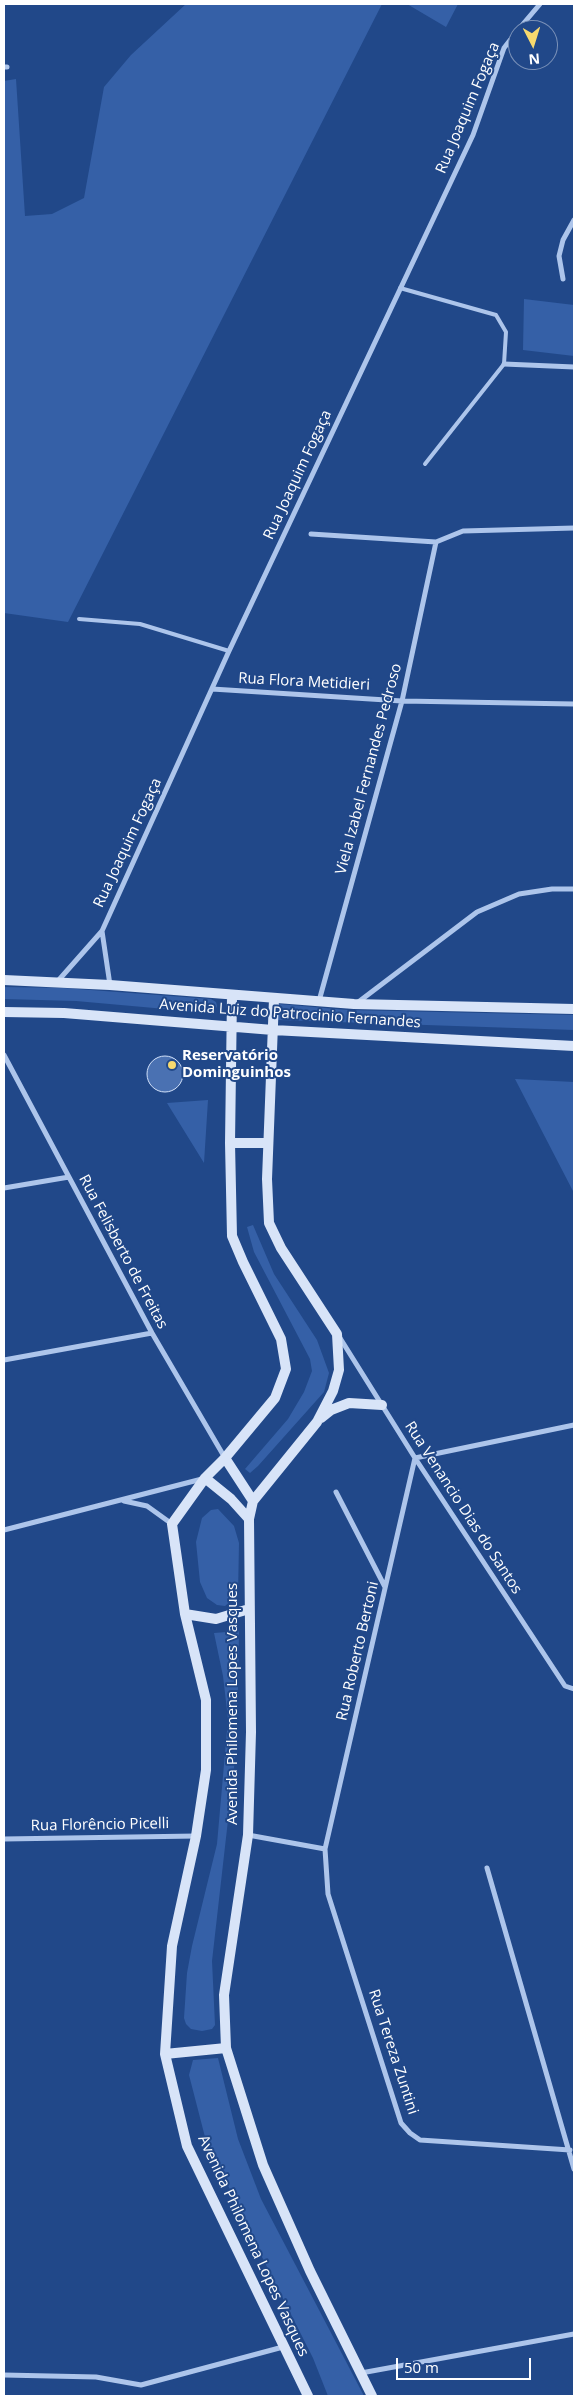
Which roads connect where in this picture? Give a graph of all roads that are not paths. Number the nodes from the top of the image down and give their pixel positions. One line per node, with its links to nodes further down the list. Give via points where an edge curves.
1 (540, 4): 2 (street, Rua Joaquim Fogaça)
2 (526, 20)
3 (508, 43): 6 (street, Rua Joaquim Fogaça, via 473,135)
4 (574, 220): 5 (street, via 559,256)
5 (563, 279)
6 (400, 288): 7 (lane, via 496,315 506,332); 14 (street, Rua Joaquim Fogaça)
7 (504, 364): 8 (street); 9 (lane)
8 (574, 368)
9 (425, 464)
10 (574, 528): 12 (street, via 463,531)
11 (310, 534): 12 (street)
12 (436, 542): 16 (street, Viela Izabel Fernandes Pedroso)
13 (79, 619): 14 (lane, via 140,624)
14 (229, 651): 15 (street, Rua Joaquim Fogaça)
15 (212, 689): 16 (street, Rua Flora Metidieri); 19 (street, Rua Joaquim Fogaça)
16 (402, 701): 17 (street, Rua Flora Metidieri); 25 (street, Viela Izabel Fernandes Pedroso)
17 (574, 704)
18 (574, 889): 26 (street, via 519,894 477,912)
19 (102, 931): 21 (street, Rua Joaquim Fogaça); 22 (street, Rua Joaquim Fogaça)
20 (4, 980): 21 (street, Avenida Luiz do Patrocinio Fernandes)
21 (58, 982): 22 (street, Avenida Luiz do Patrocinio Fernandes)
22 (110, 985): 23 (street, Avenida Luiz do Patrocinio Fernandes)
23 (232, 996): 24 (street, Avenida Luiz do Patrocinio Fernandes); 29 (street)
24 (274, 999): 25 (street, Avenida Luiz do Patrocinio Fernandes); 30 (street, Avenida Philomena Lopes Vasques)
25 (319, 1002): 26 (street, Avenida Luiz do Patrocinio Fernandes)
26 (354, 1004): 27 (street, Avenida Luiz do Patrocinio Fernandes)
27 (574, 1009)
28 (4, 1012): 29 (street, Avenida Luiz do Patrocinio Fernandes, via 64,1013)
29 (232, 1027): 30 (street, Avenida Luiz do Patrocinio Fernandes); 33 (street)
30 (273, 1030): 31 (street, Avenida Luiz do Patrocinio Fernandes); 34 (street, Avenida Philomena Lopes Vasques)
31 (574, 1046)
32 (4, 1055): 35 (street, Rua Felisberto de Freitas)
33 (230, 1143): 34 (street); 43 (street, via 232,1236 281,1339 286,1369 275,1398)
34 (268, 1143): 38 (street, Avenida Philomena Lopes Vasques, via 269,1223 281,1248)
35 (69, 1177): 36 (street); 37 (street, Rua Felisberto de Freitas)
36 (4, 1188)
37 (152, 1332): 39 (street); 43 (street, Rua Felisberto de Freitas)
38 (337, 1334): 40 (street, Rua Venancio Dias do Santos); 41 (street, Avenida Philomena Lopes Vasques, via 339,1370 333,1391)
39 (4, 1360)
40 (382, 1404): 41 (street, Avenida Philomena Lopes Vasques, via 349,1403 331,1410); 44 (street, Rua Venancio Dias do Santos)
41 (317, 1422): 48 (street, Avenida Philomena Lopes Vasques)
42 (574, 1424): 44 (street)
43 (225, 1458): 45 (street); 48 (street)
44 (415, 1458): 52 (street, Rua Roberto Bertoni); 55 (street, Rua Venancio Dias do Santos, via 565,1686)
45 (205, 1478): 47 (street); 49 (street); 50 (street)
46 (336, 1492): 52 (street)
47 (121, 1501): 50 (street, via 147,1506); 51 (street)
48 (253, 1501): 49 (street, Avenida Philomena Lopes Vasques)
49 (250, 1519): 53 (street, Avenida Philomena Lopes Vasques)
50 (172, 1524): 54 (street, Avenida Philomena Lopes Vasques)
51 (4, 1530)
52 (385, 1588): 59 (street, Rua Roberto Bertoni)
53 (249, 1609): 54 (street, via 216,1619); 56 (street, Avenida Philomena Lopes Vasques, via 251,1732)
54 (185, 1614): 57 (street, Avenida Philomena Lopes Vasques, via 206,1700 206,1770)
55 (574, 1689)
56 (248, 1835): 59 (street); 61 (street, Avenida Philomena Lopes Vasques, via 224,1995)
57 (196, 1836): 58 (street, Rua Florêncio Picelli); 62 (street, Avenida Philomena Lopes Vasques, via 172,1946)
58 (4, 1839)
59 (325, 1849): 63 (street, Rua Tereza Zuntini, via 328,1894 401,2123 420,2140)
60 (486, 1868): 63 (street)
61 (226, 2048): 62 (street); 67 (street, Avenida Philomena Lopes Vasques, via 263,2165)
62 (164, 2054): 66 (street, Avenida Philomena Lopes Vasques, via 187,2146)
63 (570, 2150): 64 (street)
64 (574, 2169)
65 (574, 2334): 67 (street)
66 (283, 2347): 68 (street, via 141,2385 96,2378); 69 (street, Avenida Philomena Lopes Vasques)
67 (360, 2373): 70 (street, Avenida Philomena Lopes Vasques)
68 (4, 2375)
69 (308, 2396)
70 (372, 2396)

